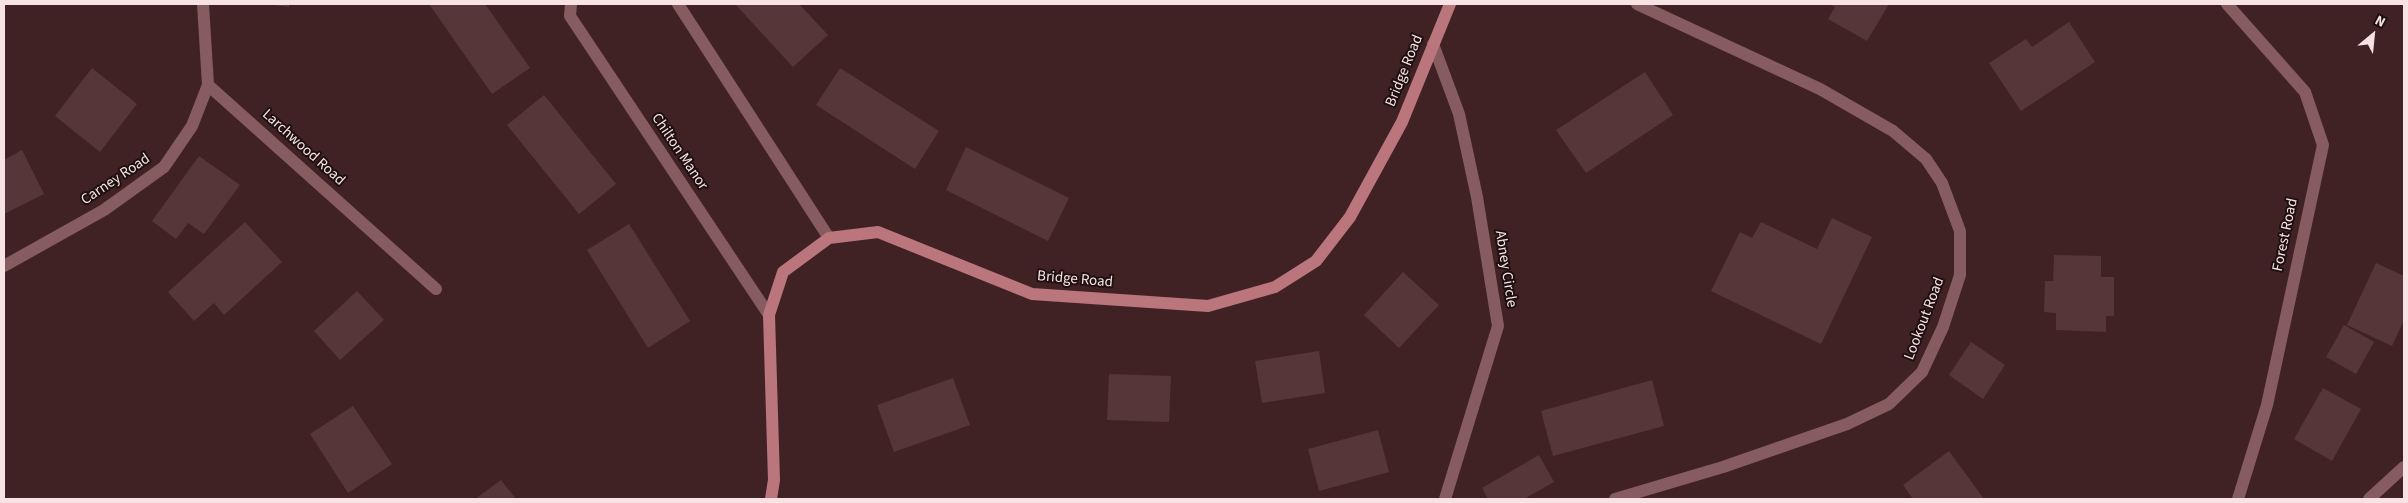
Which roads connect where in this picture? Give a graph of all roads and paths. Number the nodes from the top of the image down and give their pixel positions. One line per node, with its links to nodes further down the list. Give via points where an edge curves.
1 (203, 4): 8 (street)
2 (571, 4): 12 (street, Chilton Manor, via 570,16)
3 (678, 4): 9 (street)
4 (1450, 4): 7 (street, Bridge Road)
5 (1637, 4): 16 (street, Lookout Road, via 1820,89 1893,130 1926,159 1942,183 1960,231 1960,274 1943,327 1922,372 1889,404 1829,430 1724,467)
6 (2228, 4): 17 (street, Forest Road, via 2305,92 2323,145 2267,405)
7 (1433, 44): 9 (street, Bridge Road, via 1402,122 1350,217 1316,261 1275,287 1208,306 1032,294 878,232); 15 (street, Abney Circle, via 1459,114 1477,197 1498,326)
8 (208, 85): 10 (street, Carney Road, via 192,126 164,167 104,210); 11 (street, Larchwood Road)
9 (829, 238): 12 (street, Bridge Road, via 783,272)
10 (4, 266)
11 (436, 289)
12 (769, 315): 14 (street, Bridge Road, via 774,480)
13 (2404, 467): 18 (street)
14 (771, 499)
15 (1445, 499)
16 (1615, 499)
17 (2238, 499)
18 (2369, 499)

